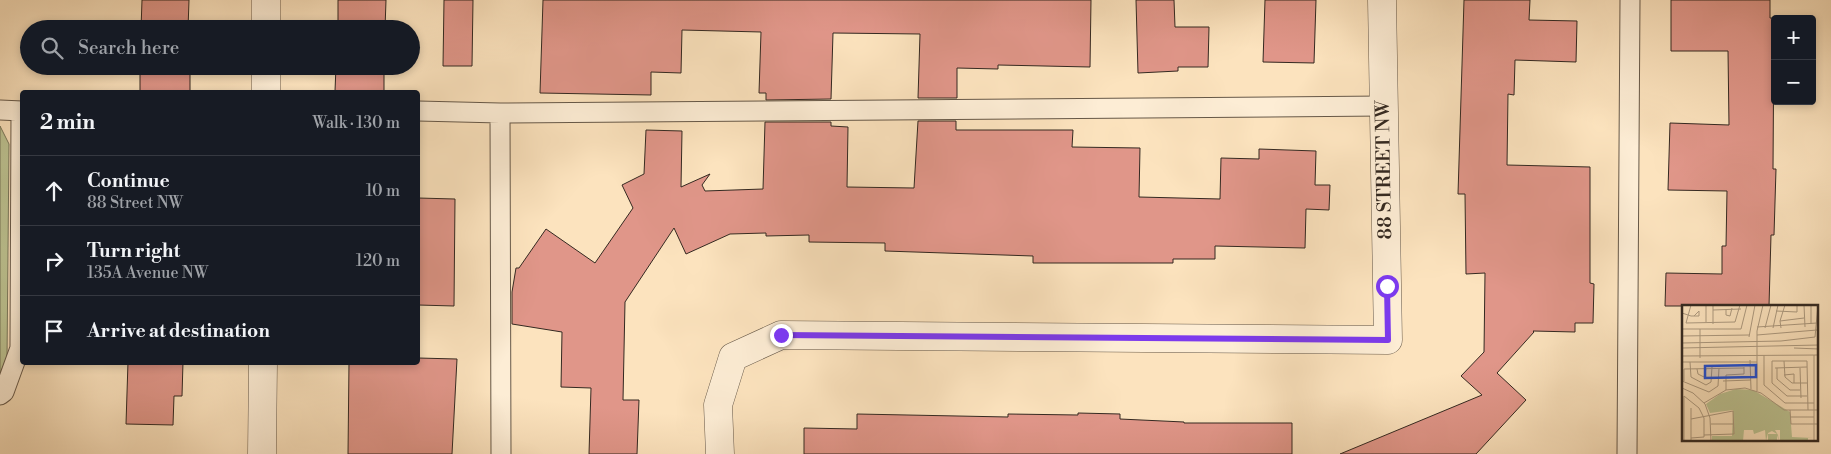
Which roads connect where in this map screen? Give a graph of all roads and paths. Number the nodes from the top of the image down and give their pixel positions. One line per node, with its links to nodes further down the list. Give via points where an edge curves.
1 (266, 0): 4 (street)
2 (1382, 0): 7 (street, 88 STREET NW)
3 (1630, 0): 18 (lane)
4 (266, 20)
5 (266, 75): 6 (street)
6 (266, 90)
7 (1382, 106): 11 (lane); 17 (street, 88 STREET NW, via 1388,340 781,335 733,357 718,405)
8 (0, 110): 9 (lane)
9 (20, 111)
10 (420, 111): 11 (lane)
11 (500, 113): 16 (lane)
12 (20, 348): 14 (lane, via 4,392)
13 (263, 365): 15 (street)
14 (0, 395)
15 (262, 454)
16 (501, 454)
17 (720, 454)
18 (1627, 454)

